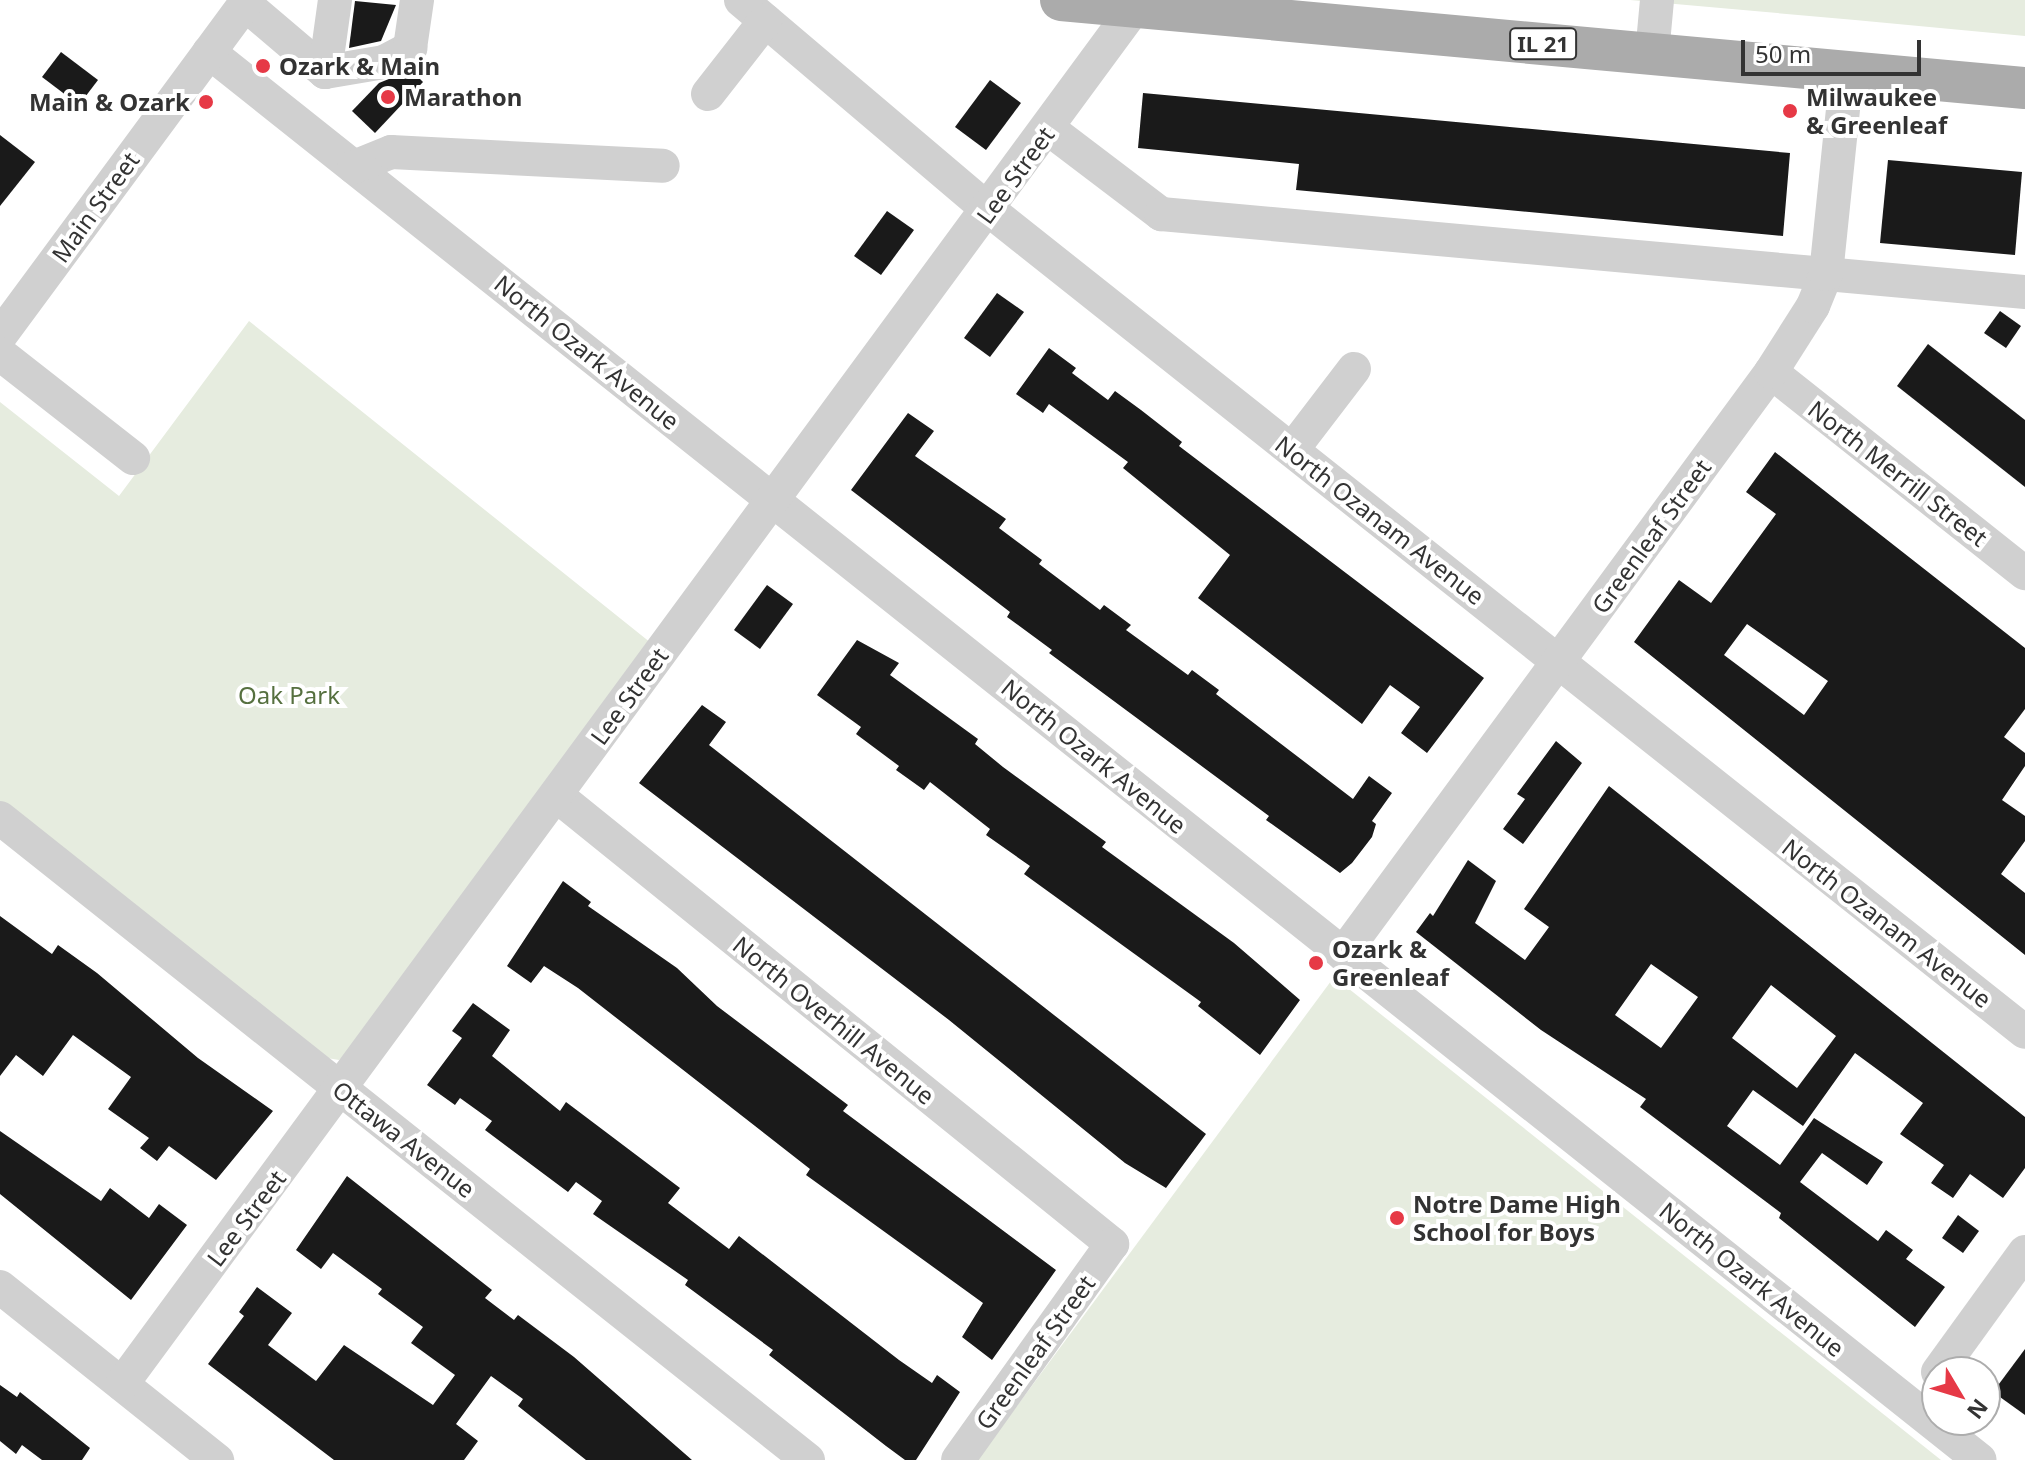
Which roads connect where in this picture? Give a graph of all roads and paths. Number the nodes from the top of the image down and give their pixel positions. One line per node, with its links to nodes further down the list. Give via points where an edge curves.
1 (335, 0): 10 (street)
2 (417, 0): 10 (street, via 410,48 384,62)
3 (1061, 0): 6 (main road, IL 21)
4 (1657, 0): 9 (street)
5 (246, 2): 8 (street, Main Street); 10 (street)
6 (1135, 7): 9 (main road, IL 21); 14 (street, Lee Street)
7 (753, 10): 13 (street); 17 (street, North Ozanam Avenue)
8 (209, 52): 16 (street, North Ozark Avenue); 20 (street, Main Street)
9 (1652, 54): 11 (main road, IL 21)
10 (325, 72)
11 (1847, 72): 12 (main road, IL 21); 18 (street, Greenleaf Street)
12 (2025, 88)
13 (708, 94)
14 (1049, 129): 17 (street, Lee Street); 18 (street, via 1161,214)
15 (663, 166): 16 (street, via 391,152)
16 (354, 167): 26 (street, North Ozark Avenue)
17 (989, 210): 24 (street, North Ozanam Avenue); 26 (street, Lee Street)
18 (1826, 274): 19 (street); 23 (street, Greenleaf Street, via 1813,306)
19 (2025, 292)
20 (0, 336)
21 (0, 354): 25 (street)
22 (1354, 369): 24 (street)
23 (1771, 372): 27 (street, North Merrill Street); 28 (street, Greenleaf Street)
24 (1292, 450): 28 (street, North Ozanam Avenue)
25 (133, 458)
26 (774, 501): 29 (street, Lee Street); 31 (street, North Ozark Avenue)
27 (2025, 573)
28 (1559, 662): 31 (street, Greenleaf Street); 32 (street, North Ozanam Avenue)
29 (556, 795): 33 (street, Lee Street); 34 (street, North Overhill Avenue)
30 (0, 818): 33 (street, Ottawa Avenue)
31 (1343, 954): 40 (street, North Ozark Avenue)
32 (2025, 1032)
33 (342, 1090): 38 (street, Lee Street); 42 (street, Ottawa Avenue)
34 (1112, 1244): 43 (street, Greenleaf Street)
35 (2025, 1252): 37 (street)
36 (0, 1287): 38 (street)
37 (1950, 1356)
38 (122, 1384): 41 (street)
39 (1921, 1396): 40 (street)
40 (1913, 1407): 44 (street, North Ozark Avenue)
41 (217, 1460)
42 (808, 1460)
43 (958, 1460)
44 (1980, 1460)

